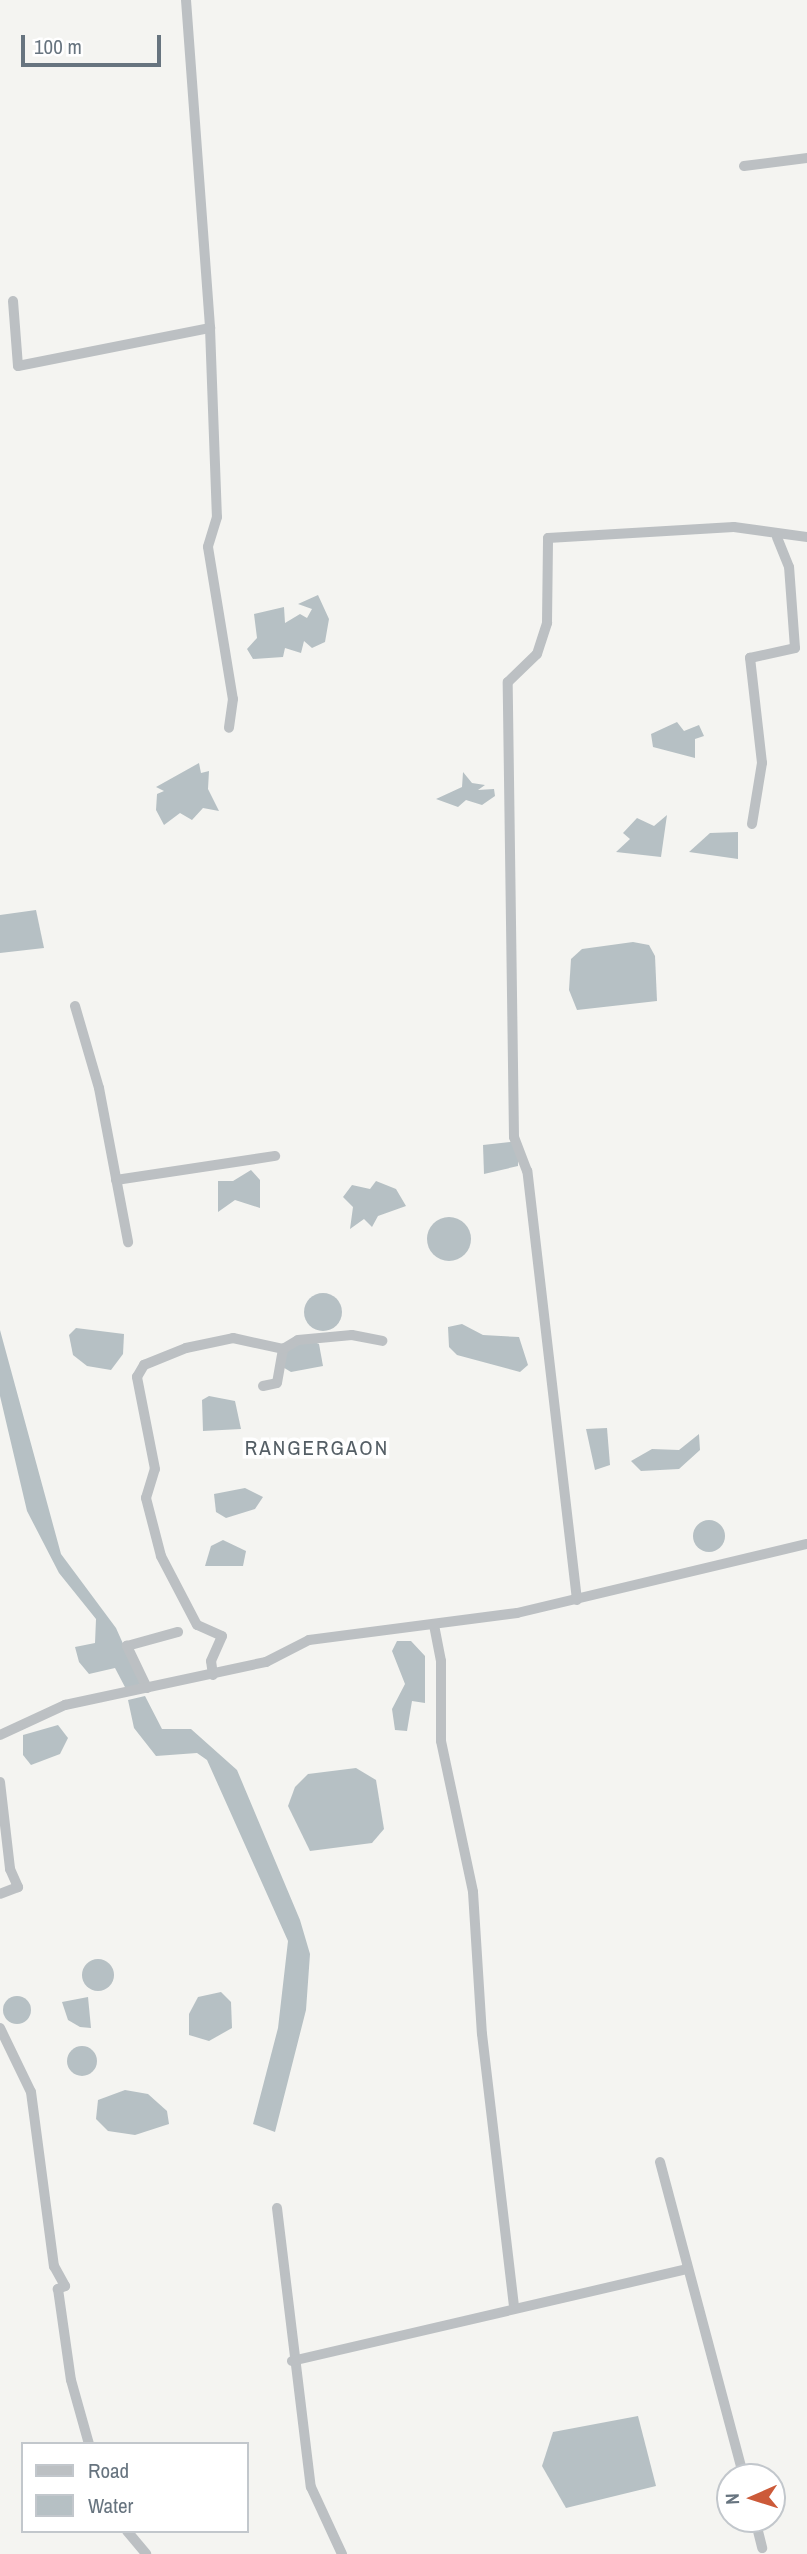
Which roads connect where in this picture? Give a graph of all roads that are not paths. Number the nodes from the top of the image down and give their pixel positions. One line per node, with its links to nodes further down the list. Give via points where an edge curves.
1 (186, 0): 5 (street)
2 (807, 158): 3 (street)
3 (744, 166)
4 (13, 301): 5 (street, via 18,366)
5 (210, 328): 8 (street, via 217,517 208,547 233,699)
6 (777, 537): 7 (street); 9 (street, via 789,567 795,648 750,657 762,763); 18 (street, via 734,527 548,538 547,623 537,654 508,682 514,1136 527,1171)
7 (807, 537)
8 (229, 728)
9 (752, 824)
10 (75, 1006): 12 (street)
11 (275, 1156): 12 (street)
12 (116, 1181): 13 (street)
13 (128, 1242)
14 (382, 1341): 15 (street, via 337,1335)
15 (284, 1349): 16 (street, via 277,1382); 21 (street, via 233,1338 186,1348 144,1366 137,1377 155,1469 149,1510 161,1556 197,1625 222,1636 211,1661)
16 (263, 1385)
17 (807, 1544): 18 (street)
18 (577, 1600): 19 (street)
19 (434, 1625): 21 (street, via 309,1640 266,1662); 30 (street, via 441,1661 441,1741 473,1892 482,2034)
20 (178, 1632): 22 (street, via 127,1646)
21 (214, 1675): 22 (street)
22 (147, 1688): 23 (street, via 65,1705)
23 (0, 1735)
24 (0, 1782): 25 (street, via 10,1869 18,1887)
25 (0, 1894)
26 (0, 2028): 32 (street, via 31,2092 54,2266 65,2286 58,2289 71,2380)
27 (660, 2162): 29 (street)
28 (277, 2208): 31 (street)
29 (686, 2269): 30 (street); 33 (street)
30 (514, 2306): 31 (street)
31 (292, 2361): 38 (street, via 311,2487)
32 (88, 2442)
33 (740, 2463)
34 (129, 2533): 37 (street)
35 (758, 2533): 36 (street)
36 (762, 2548)
37 (146, 2554)
38 (342, 2554)

